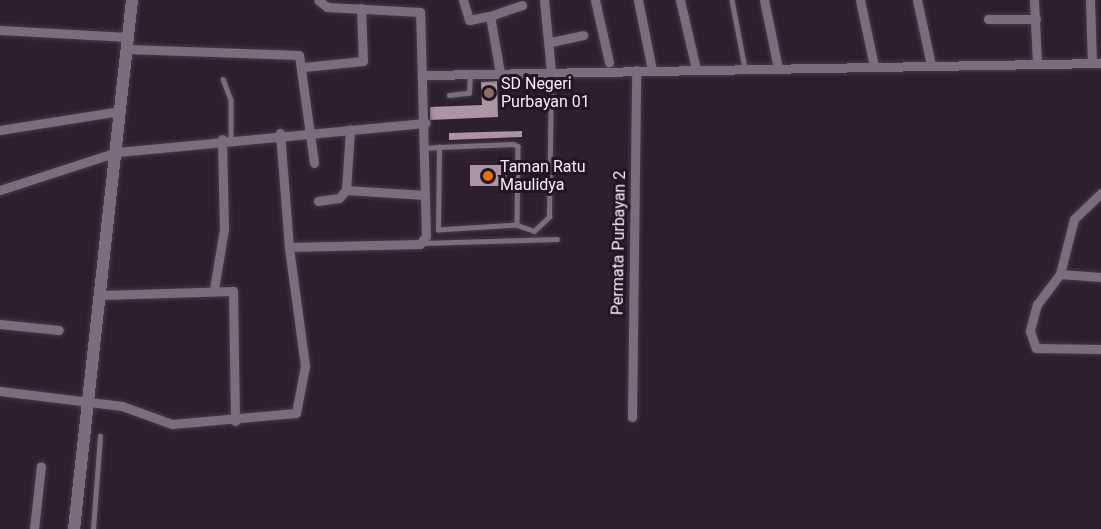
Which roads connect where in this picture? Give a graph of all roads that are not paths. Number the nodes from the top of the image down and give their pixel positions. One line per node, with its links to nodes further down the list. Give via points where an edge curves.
1 (132, 0): 22 (street)
2 (318, 0): 15 (street, via 327,8)
3 (463, 0): 16 (street, via 469,20)
4 (544, 0): 21 (street)
5 (596, 0): 23 (street)
6 (638, 0): 33 (street)
7 (680, 0): 31 (street)
8 (732, 0): 29 (lane)
9 (764, 0): 30 (street)
10 (860, 0): 27 (street)
11 (917, 0): 26 (street)
12 (1034, 0): 18 (street)
13 (1090, 0): 25 (street)
14 (522, 5): 16 (street)
15 (361, 8): 28 (street, via 363,61); 37 (street, via 419,10)
16 (490, 16): 36 (street)
17 (988, 19): 18 (street)
18 (1036, 19): 24 (street)
19 (0, 30): 22 (street)
20 (583, 35): 21 (street)
21 (551, 42): 34 (street)
22 (128, 43): 28 (street, via 290,53 301,57); 40 (street)
23 (609, 62)
24 (1037, 63): 25 (street); 26 (street)
25 (1097, 63)
26 (931, 65): 27 (street)
27 (874, 66): 30 (street)
28 (304, 67): 44 (street)
29 (745, 68): 30 (street); 31 (street)
30 (778, 68)
31 (696, 69): 33 (street)
32 (636, 70): 33 (street); 34 (street); 71 (street, Permata Purbayan 2)
33 (652, 70)
34 (551, 72): 36 (street); 56 (lane, via 549,218 534,231)
35 (470, 74): 36 (street); 37 (street); 39 (lane, via 469,93)
36 (500, 74)
37 (426, 75): 41 (street)
38 (223, 79): 46 (lane, via 231,100)
39 (449, 95)
40 (120, 111): 43 (street); 49 (street)
41 (426, 123): 42 (street); 48 (street)
42 (350, 129): 44 (street); 52 (street)
43 (0, 130)
44 (312, 132): 45 (street); 50 (street)
45 (280, 133): 46 (street); 61 (street)
46 (226, 139): 49 (street); 64 (street, via 224,229)
47 (439, 147): 48 (lane); 56 (lane, via 518,146); 57 (lane, via 437,227)
48 (425, 148): 54 (street)
49 (117, 152): 51 (street); 65 (street)
50 (314, 164)
51 (0, 190)
52 (346, 190): 54 (street); 55 (street, via 339,198)
53 (1101, 193): 62 (street, via 1074,219)
54 (425, 195): 59 (street)
55 (318, 201)
56 (517, 225): 57 (lane)
57 (462, 232): 60 (lane)
58 (557, 240): 60 (lane)
59 (422, 243): 60 (lane); 61 (street)
60 (462, 245)
61 (289, 247): 72 (street, via 305,366 302,396 290,417)
62 (1060, 274): 63 (street); 68 (street, via 1031,314 1033,346)
63 (1101, 277)
64 (214, 289): 65 (street); 72 (street, via 234,293)
65 (101, 295): 70 (street)
66 (0, 324): 67 (street)
67 (59, 330)
68 (1101, 349)
69 (0, 391): 70 (street)
70 (89, 401): 72 (street, via 162,423); 76 (street)
71 (632, 417)
72 (235, 421)
73 (100, 436): 77 (lane)
74 (41, 466): 75 (street)
75 (34, 529)
76 (74, 529)
77 (93, 529)

